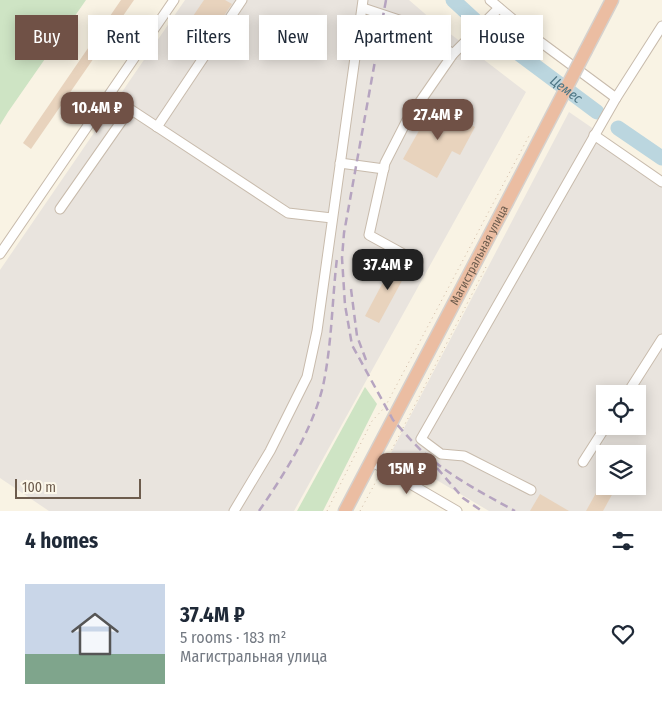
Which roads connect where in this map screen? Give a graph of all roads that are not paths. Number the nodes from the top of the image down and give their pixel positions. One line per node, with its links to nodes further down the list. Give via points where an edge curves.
1 (174, 0): 17 (street)
2 (242, 0): 10 (street)
3 (490, 0): 6 (street)
4 (612, 0): 22 (highway, Магистральная улица, bridge)
5 (363, 4): 8 (street, via 408,23); 12 (street)
6 (499, 8): 8 (street); 9 (street)
7 (662, 26): 9 (street)
8 (453, 54): 13 (street, via 406,122)
9 (616, 98): 11 (street)
10 (157, 127): 15 (street, via 130,109); 16 (street, via 288,213)
11 (594, 135): 14 (street); 24 (street, via 421,439 441,454 464,456)
12 (340, 163): 13 (street); 16 (street)
13 (384, 168): 18 (street, via 369,235)
14 (662, 182)
15 (60, 209)
16 (332, 218): 26 (street, via 317,331 307,377 270,452)
17 (0, 254)
18 (418, 262)
19 (662, 339): 20 (street)
20 (633, 385)
21 (600, 435): 23 (street)
22 (371, 461): 25 (street); 27 (highway, Магистральная улица)
23 (583, 462)
24 (530, 490)
25 (455, 510)
26 (234, 511)
27 (345, 511)

